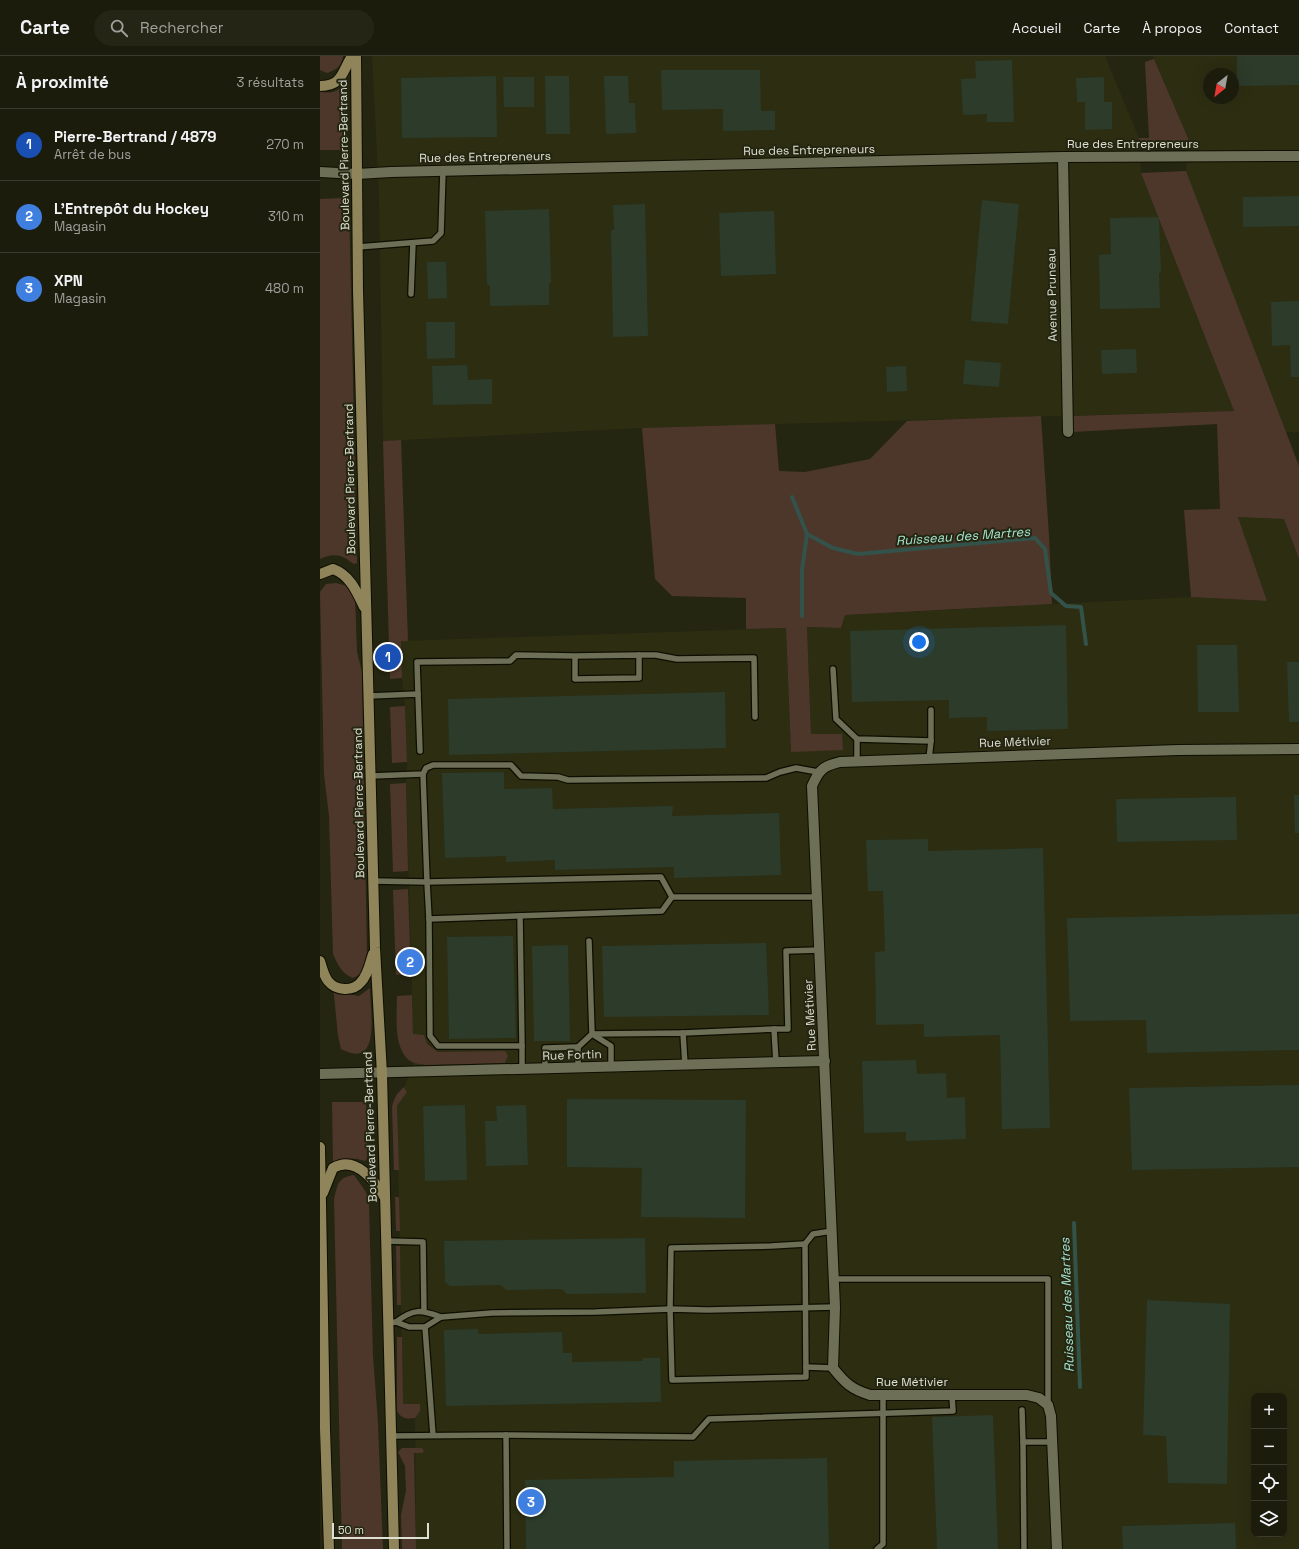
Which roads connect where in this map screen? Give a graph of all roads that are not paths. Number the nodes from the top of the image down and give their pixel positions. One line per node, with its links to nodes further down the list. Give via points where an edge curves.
1 (352, 56): 3 (main road, via 340,79)
2 (356, 56): 8 (main road, Boulevard Pierre-Bertrand)
3 (320, 86)
4 (1299, 156): 5 (street, Rue des Entrepreneurs)
5 (1063, 157): 6 (street, Rue des Entrepreneurs); 12 (street, Avenue Pruneau)
6 (443, 171): 8 (street, Rue des Entrepreneurs); 9 (lane, via 441,233 433,241)
7 (320, 172): 8 (street, Rue des Entrepreneurs)
8 (357, 174): 10 (main road, Boulevard Pierre-Bertrand)
9 (413, 243): 10 (lane); 11 (lane)
10 (358, 247): 14 (main road, Boulevard Pierre-Bertrand)
11 (411, 294)
12 (1068, 432)
13 (320, 574): 14 (main road, via 333,569 345,576)
14 (366, 610): 19 (main road, Boulevard Pierre-Bertrand)
15 (639, 655): 16 (lane); 16 (lane, via 639,678 576,679); 21 (lane, via 677,659 754,658)
16 (575, 656): 18 (lane, via 516,655 510,661 417,662)
17 (833, 669): 22 (lane, via 836,719)
18 (418, 694): 19 (lane); 25 (lane)
19 (369, 696): 30 (main road, Boulevard Pierre-Bertrand)
20 (931, 710): 23 (lane)
21 (755, 717)
22 (857, 740): 23 (lane); 27 (lane)
23 (931, 741): 26 (lane)
24 (1299, 749): 26 (street, Rue Métivier, via 1178,750)
25 (420, 751)
26 (929, 759): 27 (street, Rue Métivier)
27 (857, 761): 28 (street, Rue Métivier, via 828,765)
28 (818, 772): 29 (lane, via 796,768 766,778 568,780 558,777 521,776 511,765 433,765 426,768); 34 (street, Rue Métivier, via 812,786)
29 (423, 774): 30 (lane); 32 (lane)
30 (371, 776): 31 (main road, Boulevard Pierre-Bertrand)
31 (373, 881): 32 (lane); 38 (main road, Boulevard Pierre-Bertrand)
32 (427, 882): 33 (lane, via 661,877); 36 (lane)
33 (672, 897): 34 (lane); 35 (lane, via 662,911)
34 (818, 897): 39 (street, Rue Métivier)
35 (520, 916): 36 (lane); 44 (lane)
36 (429, 919): 44 (lane, via 430,1036 438,1046)
37 (589, 941): 43 (lane)
38 (375, 948): 40 (main road, via 361,982 347,989 329,982); 54 (main road, Boulevard Pierre-Bertrand)
39 (820, 950): 41 (lane, via 786,951 788,1029); 46 (street, Rue Métivier)
40 (320, 961)
41 (774, 1029): 42 (lane); 47 (lane)
42 (683, 1033): 43 (lane); 48 (lane)
43 (592, 1034): 45 (lane); 49 (lane, via 611,1046)
44 (522, 1046): 52 (lane)
45 (578, 1047): 50 (lane); 51 (lane, via 545,1048)
46 (825, 1061): 47 (street, Rue Fortin); 58 (street, Rue Métivier)
47 (776, 1062): 48 (street, Rue Fortin)
48 (685, 1065): 49 (street, Rue Fortin)
49 (611, 1067): 50 (street, Rue Fortin)
50 (578, 1068): 51 (street, Rue Fortin)
51 (545, 1069): 52 (street, Rue Fortin)
52 (522, 1070): 54 (street, Rue Fortin)
53 (320, 1074): 54 (street, Rue Fortin)
54 (382, 1074): 57 (main road, Boulevard Pierre-Bertrand)
55 (320, 1148): 56 (main road)
56 (321, 1197): 57 (main road, via 333,1168 349,1165 367,1174); 81 (main road)
57 (385, 1198): 59 (main road, Boulevard Pierre-Bertrand)
58 (832, 1231): 60 (lane, via 813,1234); 61 (street, Rue Métivier)
59 (386, 1241): 65 (lane, via 423,1242); 67 (main road, Boulevard Pierre-Bertrand)
60 (805, 1244): 63 (lane); 64 (lane, via 671,1248)
61 (834, 1279): 62 (street, Rue Métivier); 73 (lane, via 1048,1279)
62 (835, 1307): 63 (lane); 70 (street, Rue Métivier)
63 (806, 1308): 64 (lane); 69 (lane)
64 (670, 1309): 66 (lane, via 492,1313); 69 (lane, via 672,1380 806,1377)
65 (424, 1311): 66 (lane); 67 (lane, via 408,1313)
66 (440, 1317): 68 (lane)
67 (392, 1322): 68 (lane, via 409,1327); 77 (main road, Boulevard Pierre-Bertrand)
68 (425, 1327): 78 (lane)
69 (806, 1367): 70 (lane)
70 (833, 1368): 71 (street, Rue Métivier, via 845,1383 856,1391)
71 (883, 1395): 72 (street, Rue Métivier); 75 (lane)
72 (952, 1395): 73 (street, Rue Métivier, via 1027,1395 1039,1398); 75 (lane, via 953,1411)
73 (1048, 1405): 80 (street)
74 (1022, 1410): 79 (lane)
75 (883, 1414): 76 (lane, via 710,1419 693,1437); 85 (lane, via 883,1544)
76 (506, 1435): 78 (lane); 84 (lane)
77 (391, 1436): 78 (lane); 83 (main road, Boulevard Pierre-Bertrand)
78 (433, 1436)
79 (1023, 1442): 80 (lane); 86 (lane)
80 (1052, 1442): 87 (street)
81 (323, 1445): 82 (main road)
82 (329, 1549)
83 (394, 1549)
84 (507, 1549)
85 (877, 1549)
86 (1024, 1549)
87 (1057, 1549)

